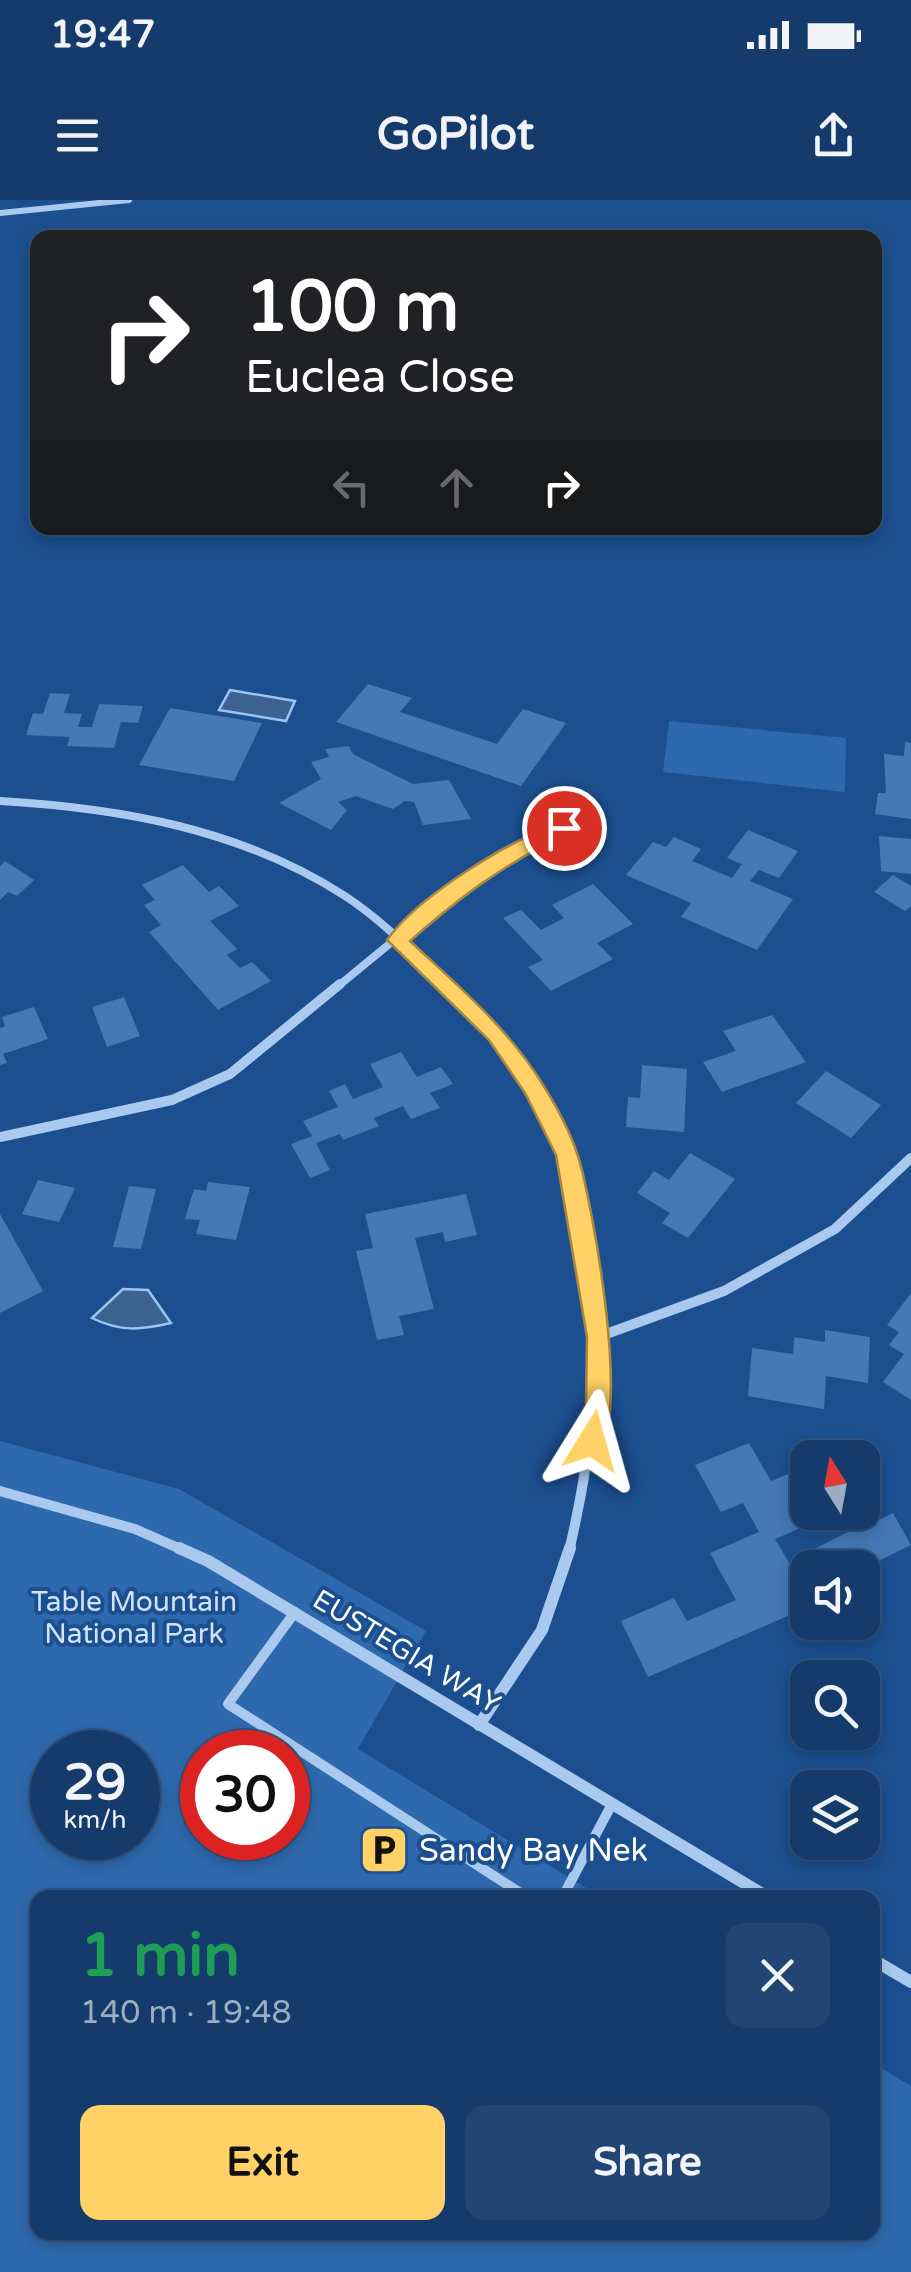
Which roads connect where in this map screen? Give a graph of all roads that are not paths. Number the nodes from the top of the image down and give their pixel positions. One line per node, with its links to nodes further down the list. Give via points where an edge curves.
1 (130, 200): 2 (street)
2 (0, 213)
3 (0, 800): 5 (street, via 108,809 218,838 346,897)
4 (564, 828): 5 (street, via 471,877)
5 (397, 940): 6 (street, via 230,1074 172,1100); 8 (street, via 496,1034 534,1088 566,1155)
6 (0, 1137)
7 (911, 1158): 8 (street, via 835,1229 724,1290)
8 (598, 1337): 11 (street, via 598,1406 547,1619)
9 (0, 1491): 10 (street, EUSTEGIA WAY, via 135,1528)
10 (295, 1612): 11 (street, EUSTEGIA WAY); 13 (lane, via 228,1704)
11 (479, 1725): 12 (street, EUSTEGIA WAY)
12 (612, 1804): 14 (lane); 15 (street, EUSTEGIA WAY)
13 (516, 1890)
14 (566, 1890)
15 (756, 1890)
16 (880, 1964): 17 (street)
17 (911, 1982)

